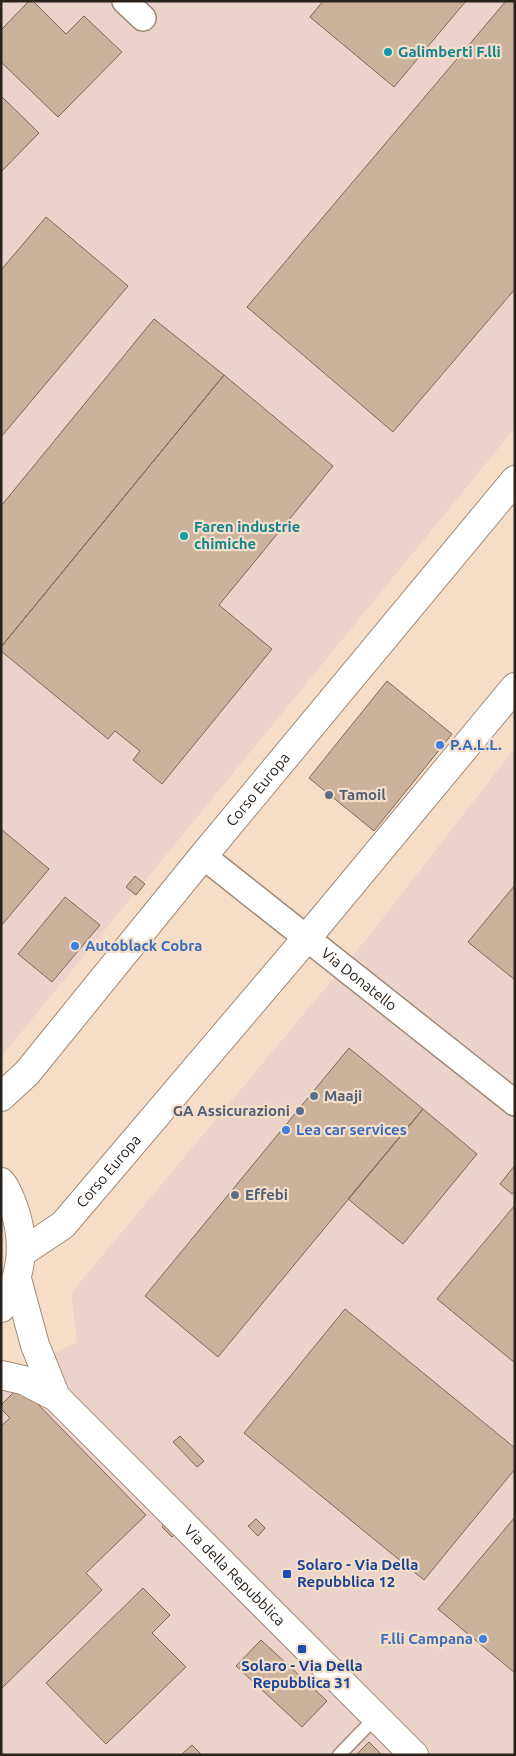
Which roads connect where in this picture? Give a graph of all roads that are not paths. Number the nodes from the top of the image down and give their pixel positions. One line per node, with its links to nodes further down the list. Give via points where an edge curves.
1 (125, 1): 2 (street)
2 (143, 18)
3 (515, 480): 5 (street, Corso Europa)
4 (515, 688): 6 (street, Corso Europa)
5 (203, 856): 6 (street, Via Donatello); 7 (street, Corso Europa, via 27,1073)
6 (306, 939): 8 (street, Via Donatello); 10 (street, Corso Europa, via 63,1225)
7 (1, 1097)
8 (515, 1103)
9 (1, 1182): 10 (street, Via della Repubblica, via 19,1220)
10 (19, 1266): 11 (street); 13 (street, Via della Repubblica, via 35,1345)
11 (1, 1308)
12 (1, 1375): 13 (street, Via della Repubblica, via 23,1380)
13 (56, 1397): 14 (street, Via della Repubblica)
14 (376, 1717): 15 (lane); 16 (street, Via della Repubblica)
15 (339, 1755)
16 (414, 1755)

